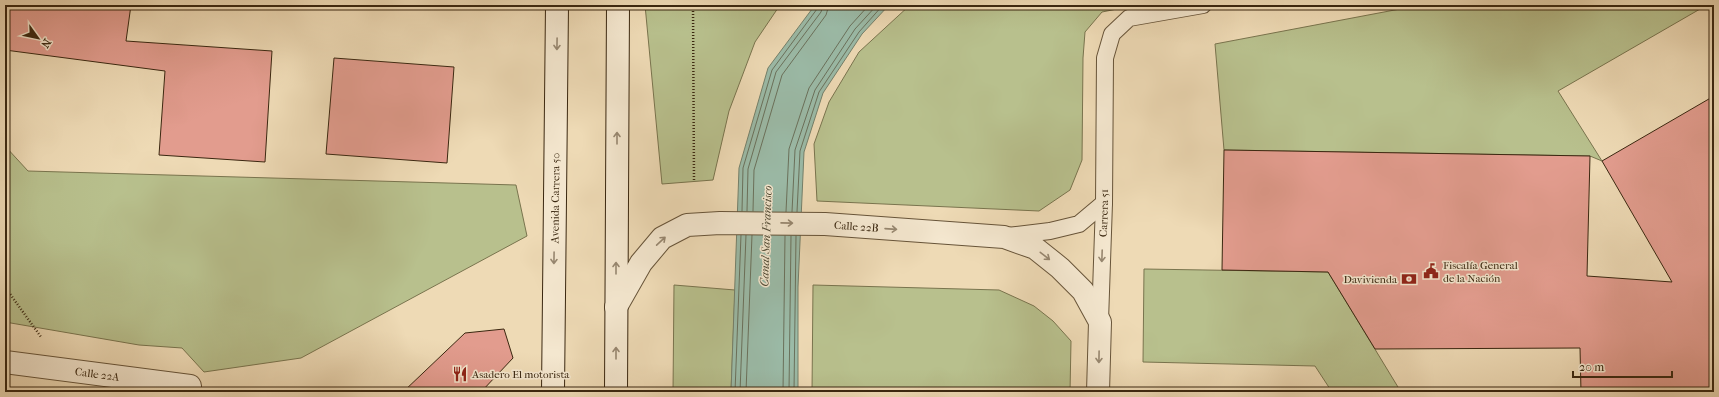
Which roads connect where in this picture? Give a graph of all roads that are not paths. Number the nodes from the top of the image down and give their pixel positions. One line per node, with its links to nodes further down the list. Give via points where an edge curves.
1 (557, 5): 10 (street, Avenida Carrera 50, one-way to 10)
2 (618, 5): 6 (street, one-way to 2)
3 (1203, 5): 4 (lane, Carrera 51, via 1129,18 1112,34 1105,58)
4 (1104, 203): 5 (lane, via 1079,224); 7 (lane, Carrera 51, one-way to 7)
5 (1004, 237): 6 (street, Calle 22B, one-way to 5, via 641,263 662,238 687,225 825,224); 7 (street, Calle 22B, one-way to 7, via 1035,248 1060,268 1083,291)
6 (616, 307): 11 (street, one-way to 6)
7 (1100, 322): 12 (street, Carrera 51, one-way to 12)
8 (5, 362): 9 (street, Calle 22A)
9 (190, 386)
10 (553, 392)
11 (616, 392)
12 (1098, 392)

